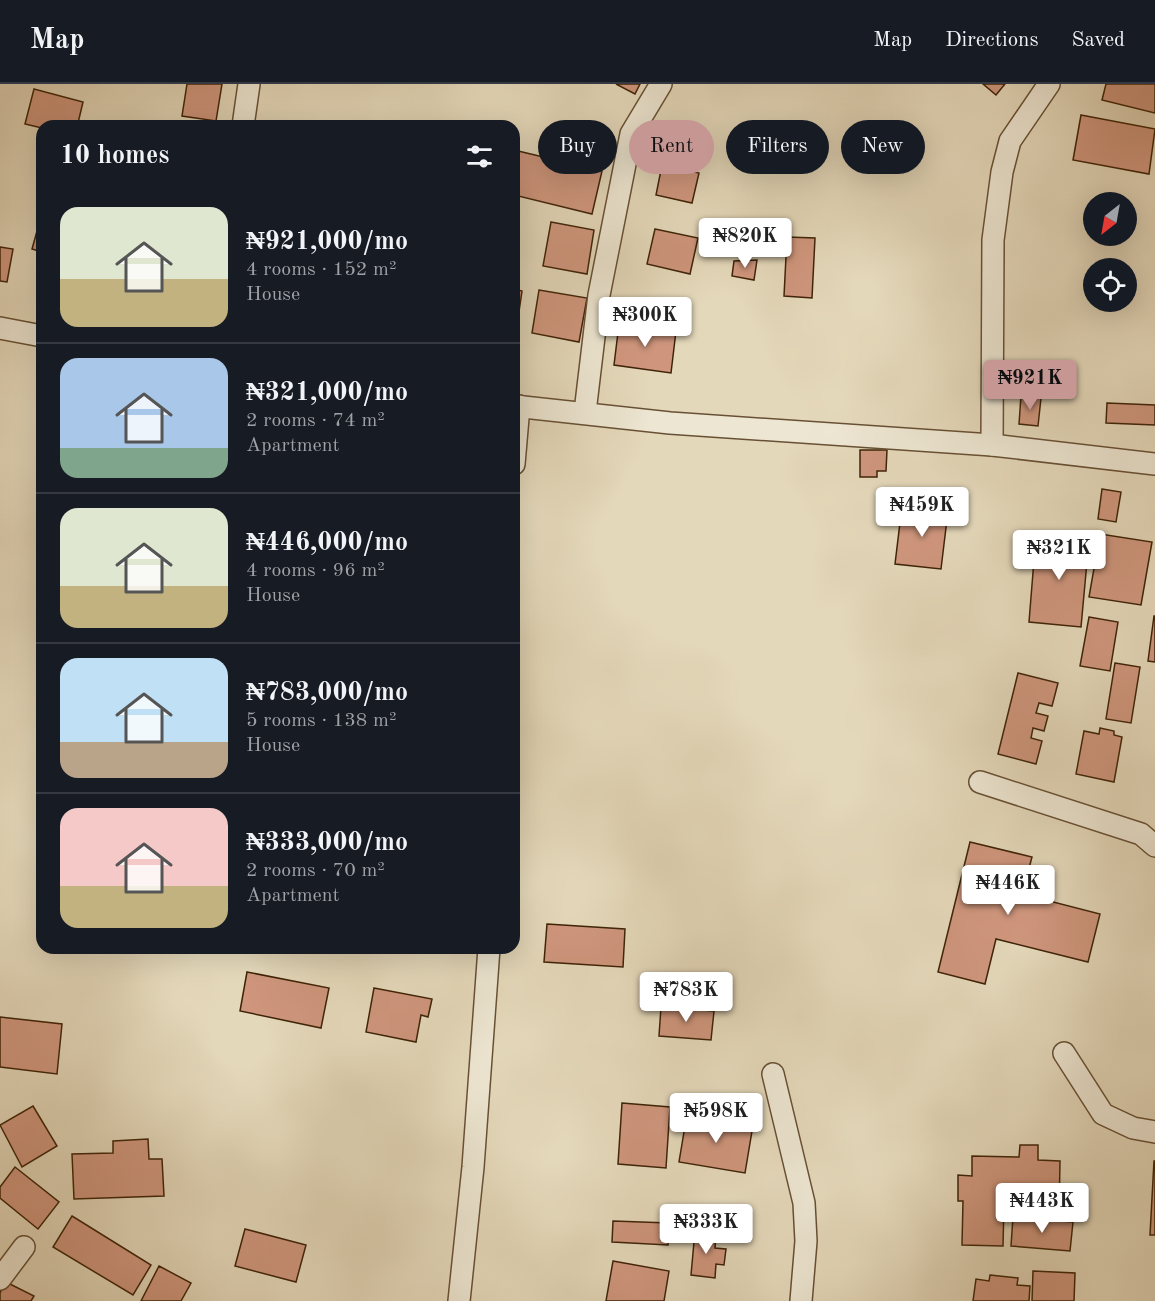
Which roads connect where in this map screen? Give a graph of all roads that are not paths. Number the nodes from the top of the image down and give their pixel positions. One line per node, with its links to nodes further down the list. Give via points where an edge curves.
1 (249, 84): 4 (street)
2 (661, 84): 8 (street, via 631,134 599,295)
3 (1049, 84): 9 (street, via 1010,141 1002,172 993,240)
4 (244, 120)
5 (0, 328): 6 (street)
6 (36, 335)
7 (520, 406): 8 (street)
8 (585, 412): 9 (street, via 670,423)
9 (992, 445): 10 (street)
10 (1155, 464)
11 (980, 782): 12 (street, via 1141,834)
12 (1155, 846)
13 (489, 954): 19 (street)
14 (1064, 1053): 16 (street, via 1103,1114 1133,1128)
15 (773, 1074): 20 (street, via 804,1203 806,1241)
16 (1155, 1132)
17 (24, 1247): 18 (street)
18 (0, 1279)
19 (459, 1301)
20 (801, 1301)

